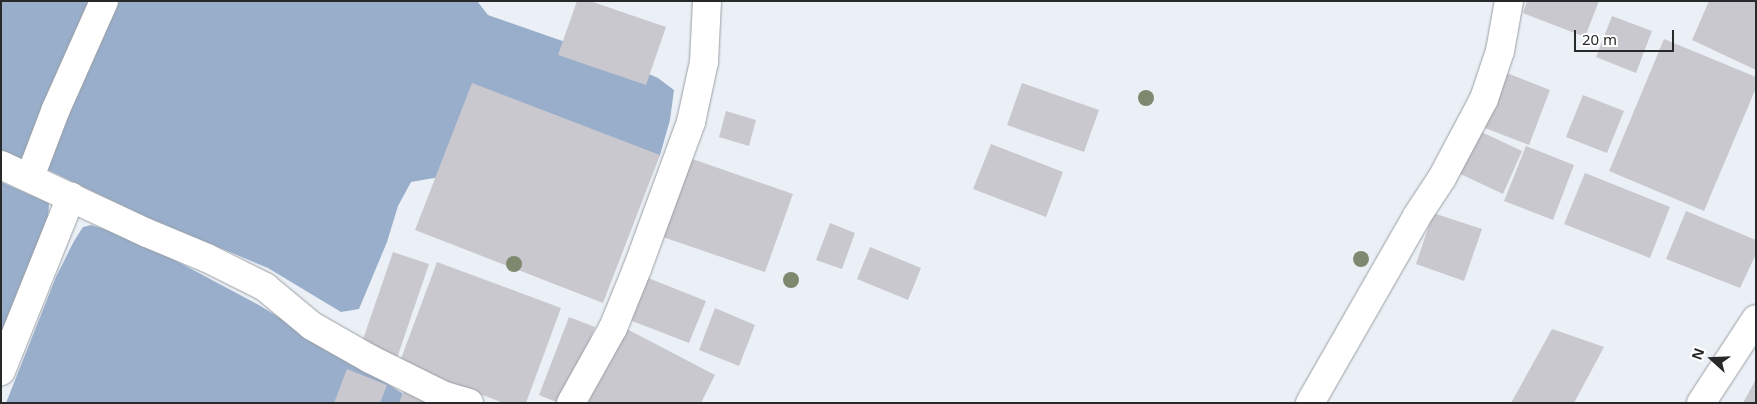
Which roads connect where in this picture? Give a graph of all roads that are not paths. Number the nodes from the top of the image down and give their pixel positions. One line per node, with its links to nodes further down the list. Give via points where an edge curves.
1 (104, 1): 5 (street, via 56,109)
2 (707, 1): 10 (street, via 704,62 691,122 613,328)
3 (1509, 1): 11 (street, via 1500,51 1484,99 1442,178)
4 (1, 165): 5 (street)
5 (30, 178): 6 (street)
6 (71, 197): 8 (street); 9 (street, via 265,287 312,326 370,359 445,396)
7 (1756, 320): 12 (street)
8 (1, 371)
9 (470, 403)
10 (571, 403)
11 (1310, 403)
12 (1701, 403)

